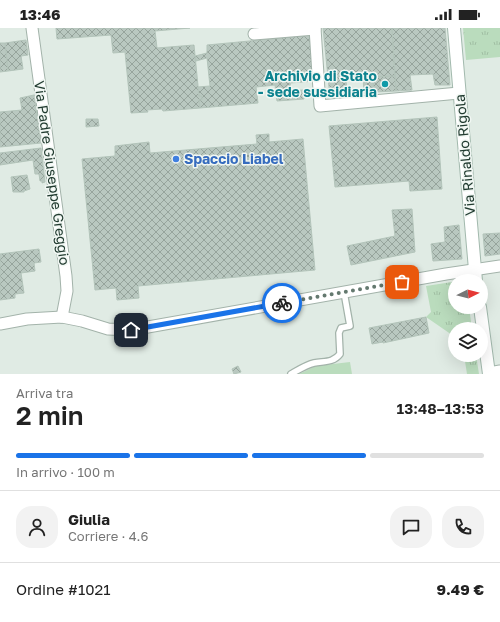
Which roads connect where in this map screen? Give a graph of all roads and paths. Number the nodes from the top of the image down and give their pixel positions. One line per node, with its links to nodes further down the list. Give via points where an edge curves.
1 (32, 28): 12 (street, Via Padre Giuseppe Greggio, via 66,276 67,291)
2 (454, 28): 5 (street, Via Rinaldo Rigola)
3 (315, 29): 4 (street); 5 (street, via 320,106)
4 (254, 34)
5 (459, 94): 8 (street, Via Rinaldo Rigola)
6 (500, 266): 9 (street)
7 (448, 274): 10 (street)
8 (475, 274)
9 (480, 274)
10 (344, 292): 12 (street, via 131,330 108,329 82,320); 15 (lane, via 350,326 341,328 339,333 340,354 330,361 314,363)
11 (481, 314): 14 (street)
12 (62, 317): 13 (street, via 43,317)
13 (0, 324)
14 (493, 372)
15 (291, 374)

